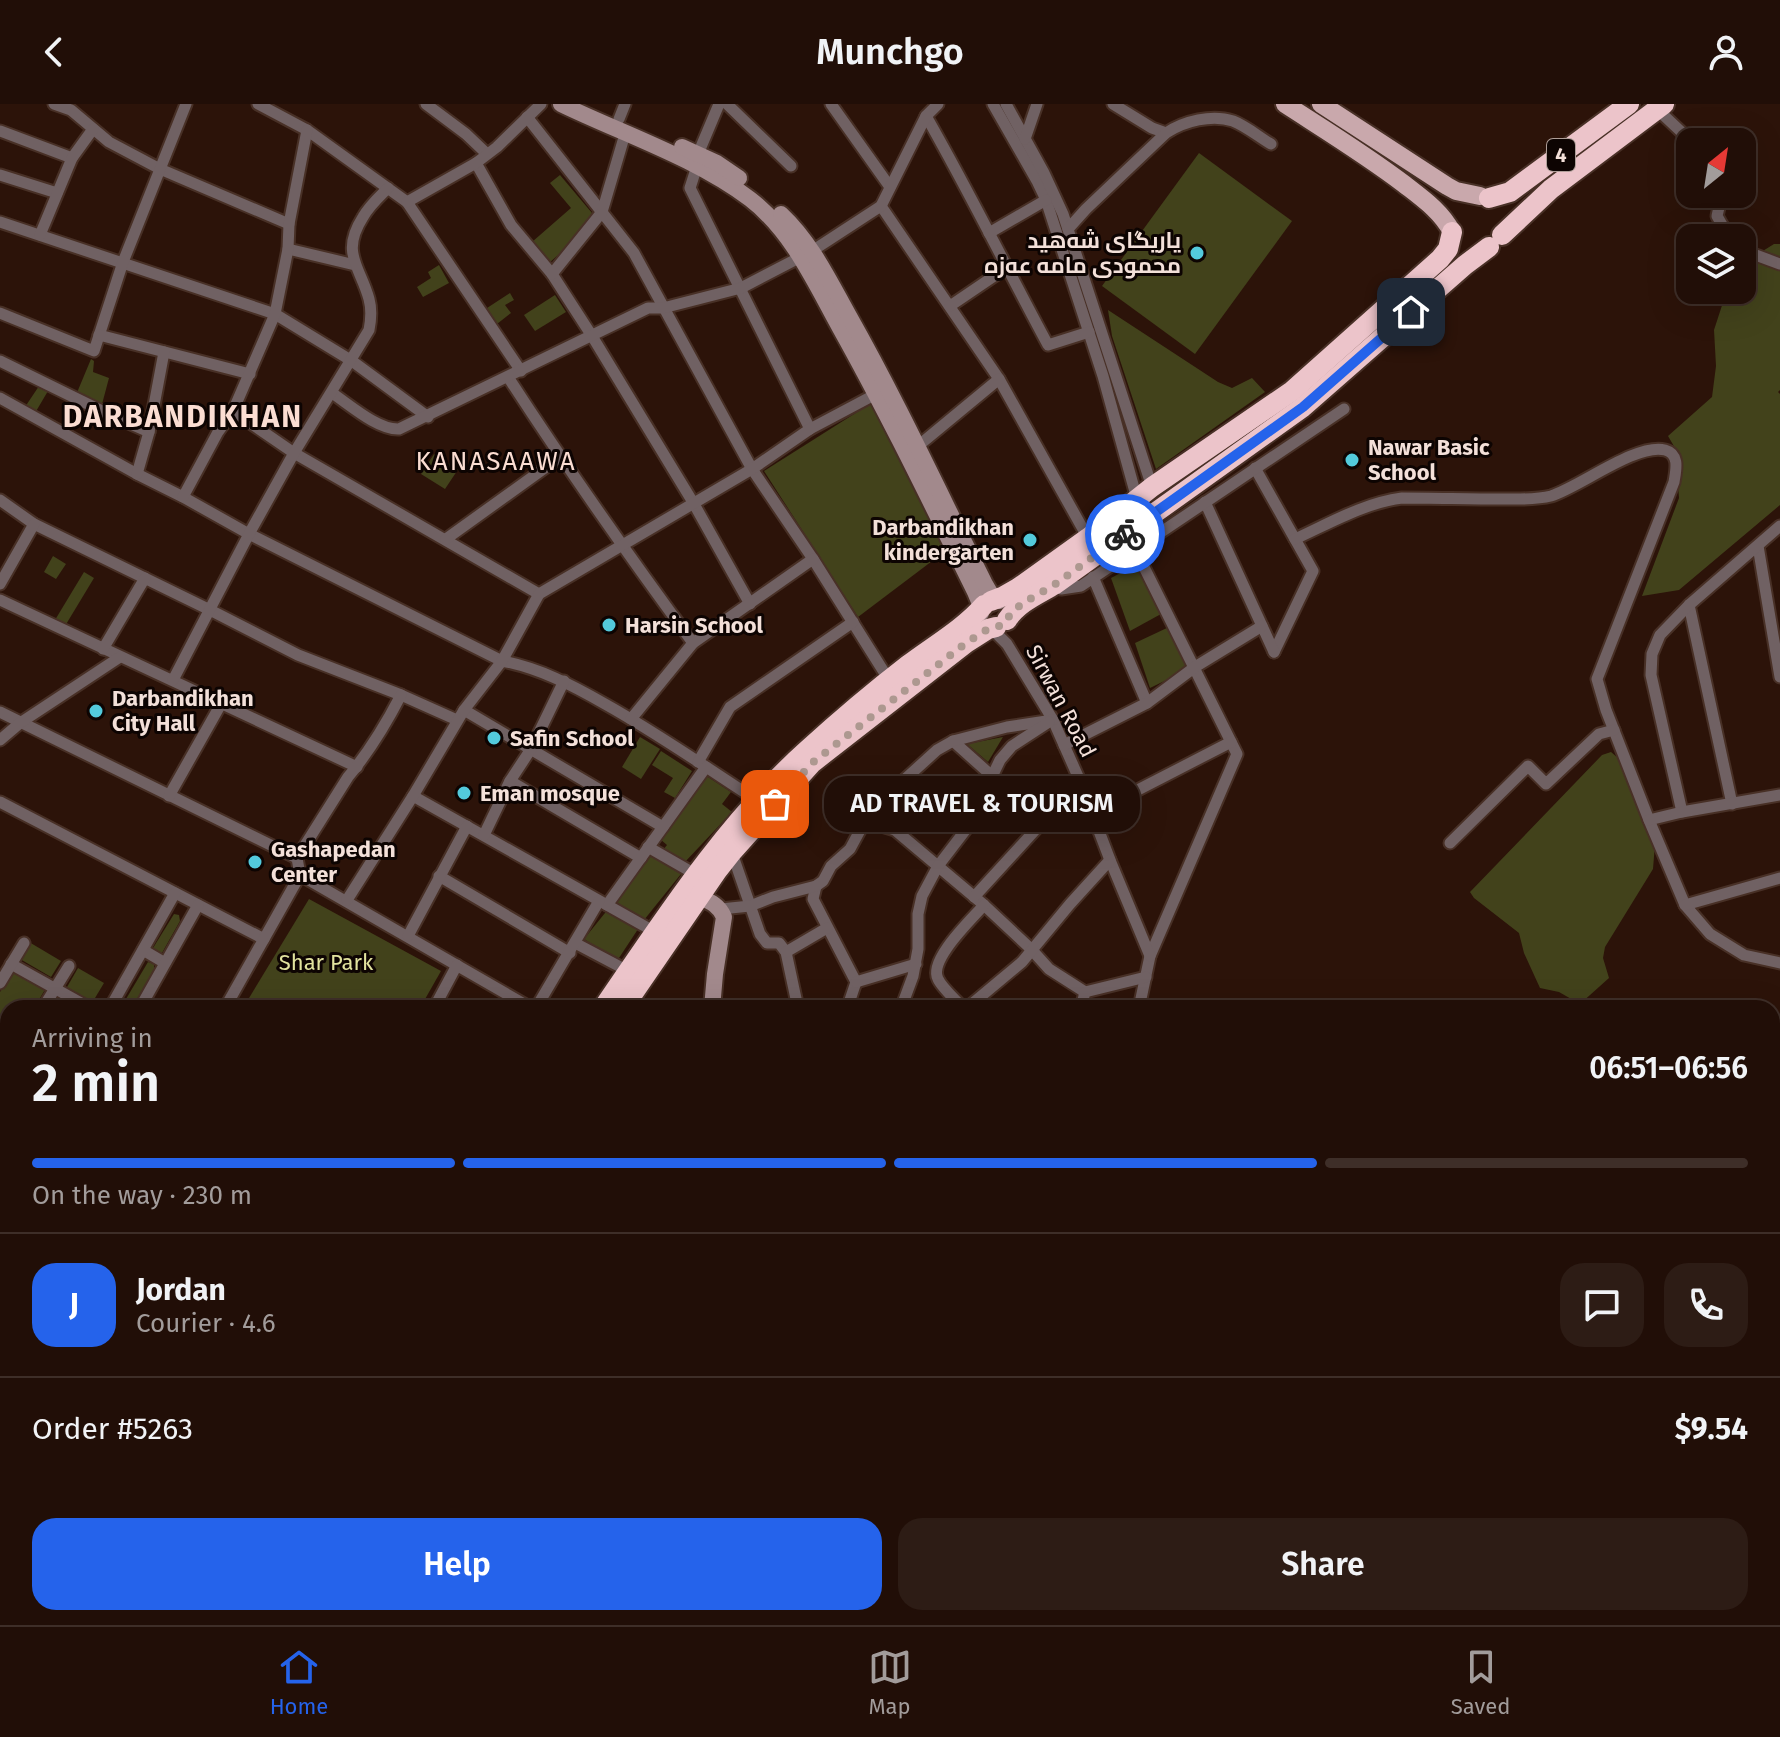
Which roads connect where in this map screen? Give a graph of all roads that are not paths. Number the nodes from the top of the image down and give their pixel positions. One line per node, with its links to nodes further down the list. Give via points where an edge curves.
1 (54, 104): 25 (street, via 71,110)
2 (186, 104): 36 (street)
3 (258, 104): 26 (street)
4 (426, 104): 31 (street)
5 (541, 104): 21 (street)
6 (561, 104): 22 (street)
7 (586, 104): 22 (street)
8 (719, 104): 33 (street)
9 (727, 104): 35 (street)
10 (831, 104): 38 (street)
11 (938, 104): 20 (street)
12 (993, 104): 42 (street)
13 (1006, 104): 29 (street)
14 (1037, 104): 29 (street)
15 (1113, 104): 28 (street)
16 (1285, 104): 49 (main road, via 1416,194)
17 (1321, 104): 41 (main road, via 1447,186)
18 (1629, 104): 23 (highway, 4)
19 (1660, 106): 23 (highway, 4); 24 (street)
20 (926, 116): 38 (street); 50 (street)
21 (527, 117): 31 (street); 45 (street)
22 (623, 119): 33 (street); 45 (street)
23 (1618, 124): 41 (highway, 4, via 1510,192); 52 (highway, 4)
24 (1680, 128)
25 (93, 129): 32 (street); 36 (street)
26 (307, 130): 39 (street); 47 (street)
27 (0, 131): 32 (street)
28 (1166, 133): 30 (street, via 1206,119 1231,120); 48 (street)
29 (1025, 139): 48 (street)
30 (1271, 144)
31 (487, 154): 34 (street)
32 (72, 158): 40 (street)
33 (697, 160): 54 (street, via 753,202); 61 (street, via 690,188)
34 (476, 163): 43 (street); 60 (street, via 511,225)
35 (791, 166)
36 (160, 169): 47 (street); 56 (street)
37 (0, 175): 40 (street)
38 (890, 187): 44 (street)
39 (388, 188): 43 (street); 58 (street, via 367,211 353,239)
40 (57, 193): 51 (street)
41 (1484, 197): 52 (highway, via 1496,203 1504,218)
42 (1046, 200): 50 (street); 66 (street)
43 (407, 202): 72 (street)
44 (881, 206): 54 (street); 62 (street)
45 (602, 212): 60 (street); 63 (street, via 634,253)
46 (0, 222): 51 (street)
47 (289, 224): 53 (street)
48 (1068, 229): 90 (street)
49 (1452, 232): 52 (highway, via 1463,246 1480,250); 90 (highway, 4, via 1440,259 1292,391)
50 (989, 233): 59 (street)
51 (40, 235): 56 (street)
52 (1495, 241): 108 (highway, 4, via 1303,407)
53 (288, 249): 58 (street); 65 (street)
54 (806, 254): 61 (street); 77 (street); 84 (street, via 860,336)
55 (1756, 255): 57 (street)
56 (123, 262): 65 (street); 67 (street)
57 (1780, 264)
58 (355, 265): 71 (street, via 371,313 369,330)
59 (1006, 268): 62 (street); 66 (street, via 1048,345)
60 (552, 274): 68 (street)
61 (741, 288): 63 (street); 82 (street)
62 (950, 306): 75 (street)
63 (663, 308): 68 (street, via 648,308); 88 (street)
64 (0, 313): 67 (street, via 94,351)
65 (275, 314): 71 (street); 73 (street)
66 (1089, 332): 90 (street)
67 (99, 335): 69 (street)
68 (592, 336): 72 (street); 94 (street)
69 (164, 352): 73 (street); 83 (street)
70 (0, 361): 83 (street)
71 (352, 361): 76 (street); 81 (street)
72 (521, 371): 74 (street)
73 (250, 374): 80 (street)
74 (508, 377): 81 (street); 86 (street)
75 (999, 379): 84 (street); 98 (street)
76 (332, 393): 81 (street, via 393,430); 85 (street)
77 (876, 394): 82 (street); 114 (street, via 975,592)
78 (0, 398): 89 (street)
79 (1344, 409): 87 (street)
80 (233, 411): 85 (street); 91 (street)
81 (428, 417)
82 (810, 429): 88 (street)
83 (149, 432): 89 (street)
84 (918, 446): 114 (street, via 985,584)
85 (294, 453): 97 (street); 99 (street)
86 (560, 457): 99 (street); 101 (street)
87 (1255, 468): 93 (street); 100 (street)
88 (752, 469): 94 (street); 104 (street)
89 (137, 474): 91 (street)
90 (1145, 493): 98 (highway, 4)
91 (183, 497): 97 (street)
92 (0, 500): 95 (street)
93 (1205, 502): 103 (street); 116 (street)
94 (694, 504): 101 (street); 111 (street)
95 (34, 524): 106 (street); 107 (street)
96 (1780, 526): 102 (street)
97 (249, 534): 113 (street); 121 (street)
98 (1088, 538): 114 (highway, 4, via 1018,588)
99 (446, 539): 109 (street)
100 (1295, 539): 116 (street, via 1313,571 1274,652); 135 (street, via 1386,500 1548,497 1634,455 1669,451 1676,462 1674,482 1597,679)
101 (621, 545): 109 (street); 118 (street)
102 (1758, 546): 112 (street); 117 (street)
103 (1135, 549): 105 (street); 122 (street)
104 (813, 559): 111 (street); 115 (street)
105 (1093, 577): 108 (street, via 1075,588); 128 (street)
106 (145, 578): 113 (street); 119 (street)
107 (0, 584)
108 (1054, 585): 114 (highway, 4, via 1012,612)
109 (539, 594): 121 (street)
110 (0, 600): 119 (street)
111 (750, 604): 118 (street)
112 (1689, 605): 151 (street); 152 (street, via 1660,635 1650,661)
113 (210, 610): 124 (street); 127 (street, via 298,655)
114 (994, 616): 125 (highway, 4, via 963,625); 133 (street, Sirwan Road); 161 (highway, 4, via 812,763)
115 (853, 622): 125 (street); 141 (street, via 730,707)
116 (1262, 626): 122 (street)
117 (1776, 636): 123 (street)
118 (693, 643): 132 (street)
119 (103, 649): 120 (street)
120 (120, 657): 124 (street); 134 (street)
121 (502, 661): 126 (street); 131 (street)
122 (1195, 667): 128 (street); 138 (street)
123 (1780, 677)
124 (173, 680): 129 (street)
125 (889, 680): 149 (highway, 4, via 803,753)
126 (564, 681): 132 (street); 140 (street)
127 (401, 695): 131 (street); 142 (street)
128 (1147, 703): 139 (street)
129 (221, 704): 142 (street); 147 (street)
130 (0, 712): 134 (street)
131 (461, 715): 140 (street); 148 (street)
132 (631, 719): 141 (street)
133 (1053, 720): 137 (street); 139 (street, Sirwan Road); 143 (street, via 1012,746)
134 (20, 723): 136 (street); 147 (street)
135 (1614, 730): 154 (street); 159 (street, via 1599,734 1546,784 1528,766)
136 (0, 740)
137 (953, 741): 143 (street); 155 (street, via 937,750)
138 (1231, 742): 153 (street); 189 (street, via 1237,754)
139 (1064, 745): 145 (street, Sirwan Road)
140 (531, 749): 144 (street); 157 (street)
141 (702, 764): 149 (street); 157 (street)
142 (357, 767): 162 (street)
143 (992, 776): 165 (street, via 974,819)
144 (510, 781): 158 (street); 163 (street)
145 (1080, 781): 153 (street, Sirwan Road); 174 (street)
146 (1780, 795): 151 (street)
147 (169, 796): 162 (street)
148 (413, 796): 156 (street); 173 (street)
149 (758, 801): 166 (highway, 4)
150 (0, 802): 171 (street)
151 (1732, 804): 152 (street)
152 (1682, 812): 154 (street)
153 (1093, 813): 164 (street, Sirwan Road)
154 (1649, 820): 177 (street)
155 (865, 821): 165 (street, via 895,830); 170 (street, via 850,849)
156 (467, 826): 158 (street); 168 (street)
157 (663, 827): 160 (street)
158 (484, 835): 175 (street)
159 (1450, 843)
160 (648, 847): 163 (street); 166 (street)
161 (732, 852): 172 (highway, 4); 178 (street)
162 (297, 858): 167 (street)
163 (641, 858): 175 (street)
164 (1110, 860): 186 (street); 189 (street, Sirwan Road)
165 (938, 866): 174 (street); 193 (street, via 922,896)
166 (695, 874): 181 (highway, 4)
167 (300, 875): 173 (street); 183 (street)
168 (439, 876): 182 (street); 185 (street)
169 (1780, 878): 177 (street)
170 (816, 886): 178 (street); 180 (street, via 813,899)
171 (175, 893): 176 (street); 187 (street)
172 (699, 897): 179 (street); 211 (highway, 4)
173 (347, 900): 182 (street)
174 (979, 901): 186 (street); 216 (street, via 936,968 937,978)
175 (603, 903): 181 (street); 185 (street)
176 (198, 905): 183 (street); 190 (street)
177 (1685, 905): 191 (street, via 1710,934 1744,955)
178 (750, 906): 179 (street); 188 (street, via 767,943 779,943)
179 (721, 909): 212 (street)
180 (827, 928): 188 (street); 198 (street)
181 (655, 932): 196 (highway, 4)
182 (408, 936): 194 (street)
183 (264, 939): 206 (street)
184 (24, 943): 192 (street)
185 (572, 948): 196 (street); 209 (street)
186 (1031, 949): 201 (street, via 1049,969); 217 (street)
187 (143, 950): 190 (street); 204 (street)
188 (786, 952): 213 (street)
189 (1150, 956): 197 (street)
190 (165, 963): 205 (street)
191 (1780, 963)
192 (11, 964): 199 (street); 200 (street)
193 (916, 964): 198 (street); 215 (street)
194 (457, 965): 207 (street); 208 (street)
195 (69, 966): 200 (street)
196 (628, 971): 210 (highway, 4)
197 (1146, 977): 201 (street); 219 (street)
198 (856, 982): 214 (street)
199 (0, 983)
200 (55, 988): 202 (street); 203 (street)
201 (1085, 992): 218 (street)
202 (48, 1000)
203 (76, 1000)
204 (115, 1000)
205 (144, 1000)
206 (230, 1000)
207 (438, 1000)
208 (520, 1000)
209 (539, 1000)
210 (608, 1000)
211 (628, 1000)
212 (713, 1000)
213 (796, 1000)
214 (850, 1000)
215 (904, 1000)
216 (958, 1000)
217 (975, 1000)
218 (1083, 1000)
219 (1141, 1000)

